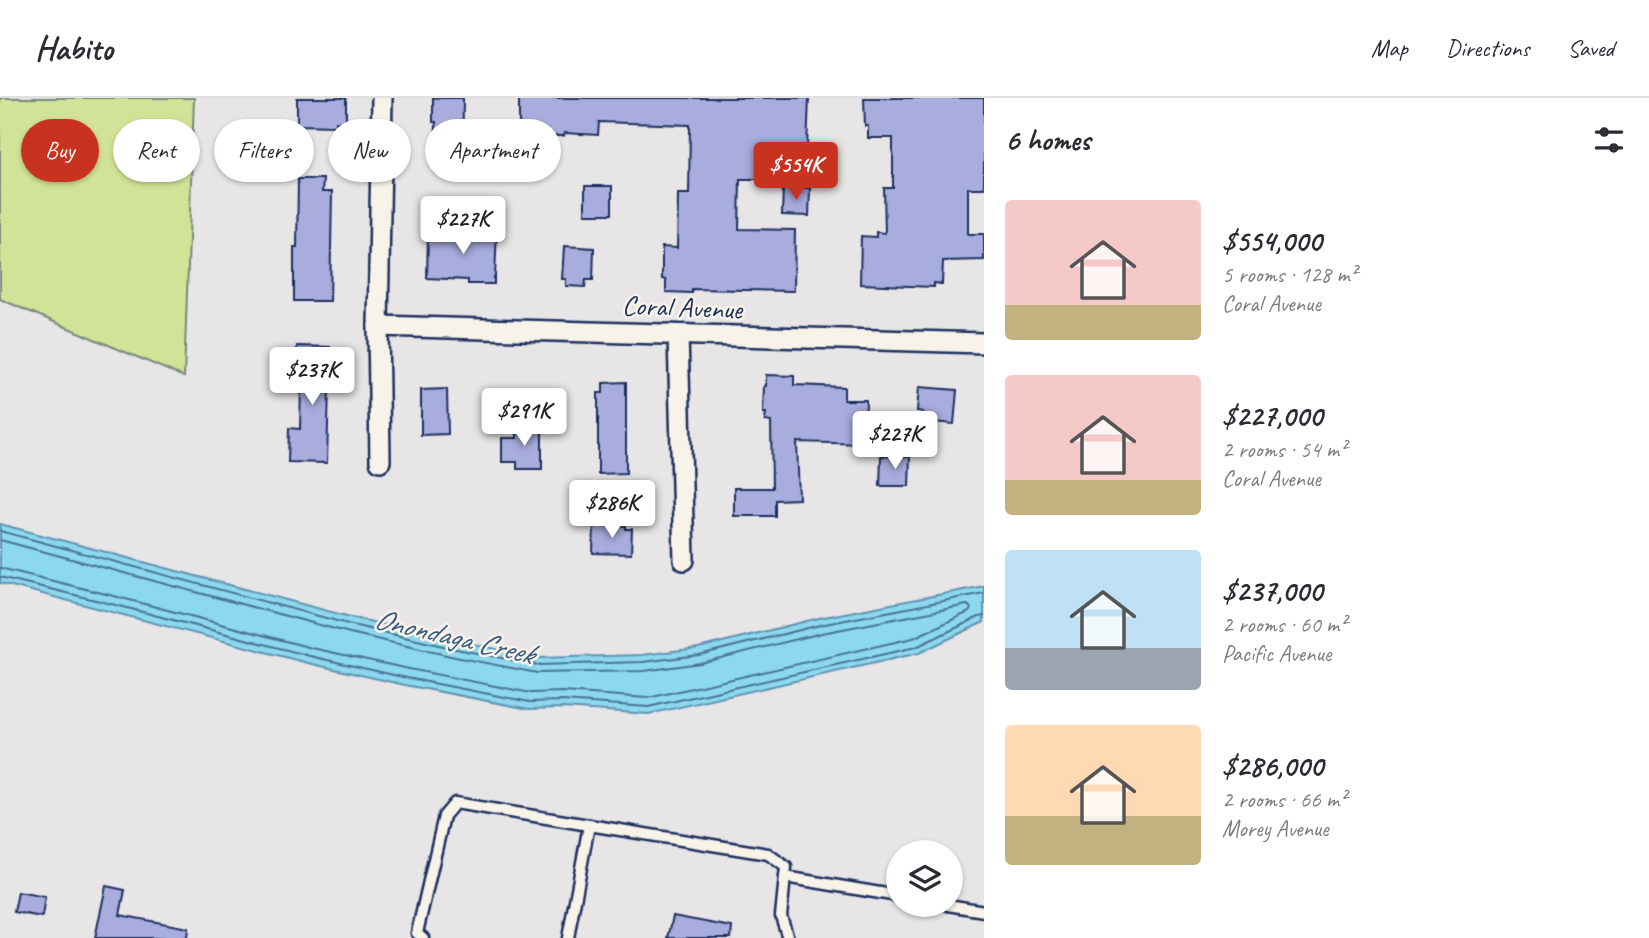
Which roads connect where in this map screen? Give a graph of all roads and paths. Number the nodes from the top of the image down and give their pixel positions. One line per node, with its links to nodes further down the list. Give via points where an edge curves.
1 (382, 98): 2 (street)
2 (378, 326): 3 (street, Coral Avenue); 5 (street)
3 (678, 335): 4 (street, Coral Avenue); 6 (street)
4 (984, 343)
5 (380, 461)
6 (684, 560)
7 (589, 825): 8 (lane, via 768,854 786,867); 12 (lane, via 455,803 444,816 417,933); 13 (lane)
8 (785, 877): 9 (lane); 14 (lane, via 781,916)
9 (886, 894)
10 (963, 908): 11 (lane)
11 (984, 911)
12 (423, 938)
13 (568, 938)
14 (788, 938)

